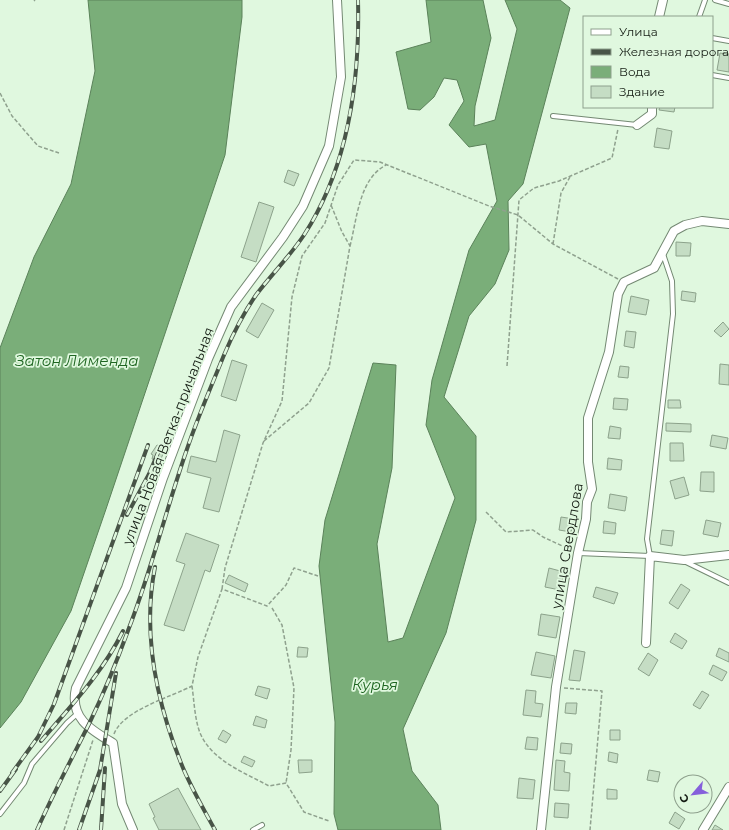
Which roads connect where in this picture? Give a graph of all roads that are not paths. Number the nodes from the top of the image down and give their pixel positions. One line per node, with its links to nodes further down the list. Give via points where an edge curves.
1 (337, 0): 23 (street, улица Новая Ветка-причальная, via 341,77 329,146 303,206 232,307 208,359 163,478 126,588 76,688 74,695)
2 (663, 0): 6 (street)
3 (705, 0): 7 (lane)
4 (715, 0): 5 (lane)
5 (729, 4)
6 (659, 16)
7 (699, 16)
8 (713, 38): 9 (lane)
9 (729, 41)
10 (713, 76): 11 (lane)
11 (729, 78)
12 (652, 108): 14 (street, via 652,114)
13 (553, 116): 14 (lane)
14 (637, 125)
15 (729, 224): 16 (street, via 702,221 685,226 674,231)
16 (663, 253): 17 (street, улица Свердлова, via 654,268 624,282 618,294 609,352 588,418 588,462 592,489 587,502); 19 (lane, via 672,281 672,314 647,539)
17 (578, 553): 19 (lane); 29 (street, улица Свердлова, via 556,688)
18 (729, 555): 20 (street)
19 (650, 556): 20 (street); 22 (street)
20 (684, 560): 21 (lane)
21 (729, 583)
22 (646, 643)
23 (77, 714): 25 (lane, via 32,764 24,783); 27 (street, via 96,732 114,743 122,804)
24 (729, 787): 30 (street)
25 (0, 814)
26 (262, 825): 28 (lane)
27 (133, 830)
28 (253, 830)
29 (541, 830)
30 (703, 830)

